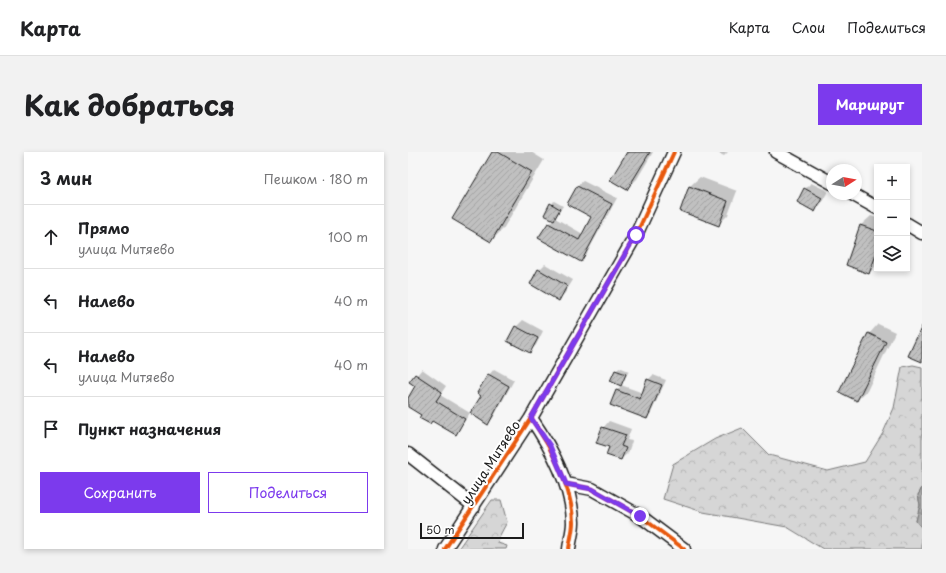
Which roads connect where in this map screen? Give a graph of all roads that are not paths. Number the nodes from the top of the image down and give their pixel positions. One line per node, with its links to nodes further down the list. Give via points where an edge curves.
1 (674, 152): 8 (street, улица Митяево, via 636,235)
2 (776, 152): 3 (street)
3 (826, 180)
4 (862, 200): 5 (street)
5 (874, 206)
6 (910, 226): 7 (street)
7 (922, 232)
8 (531, 418): 10 (street, via 550,446); 11 (street, улица Митяево)
9 (408, 454): 11 (street)
10 (566, 484): 13 (street, via 573,521); 14 (street, via 592,489 640,516)
11 (474, 506): 12 (street, улица Митяево)
12 (445, 549)
13 (569, 549)
14 (684, 549)

